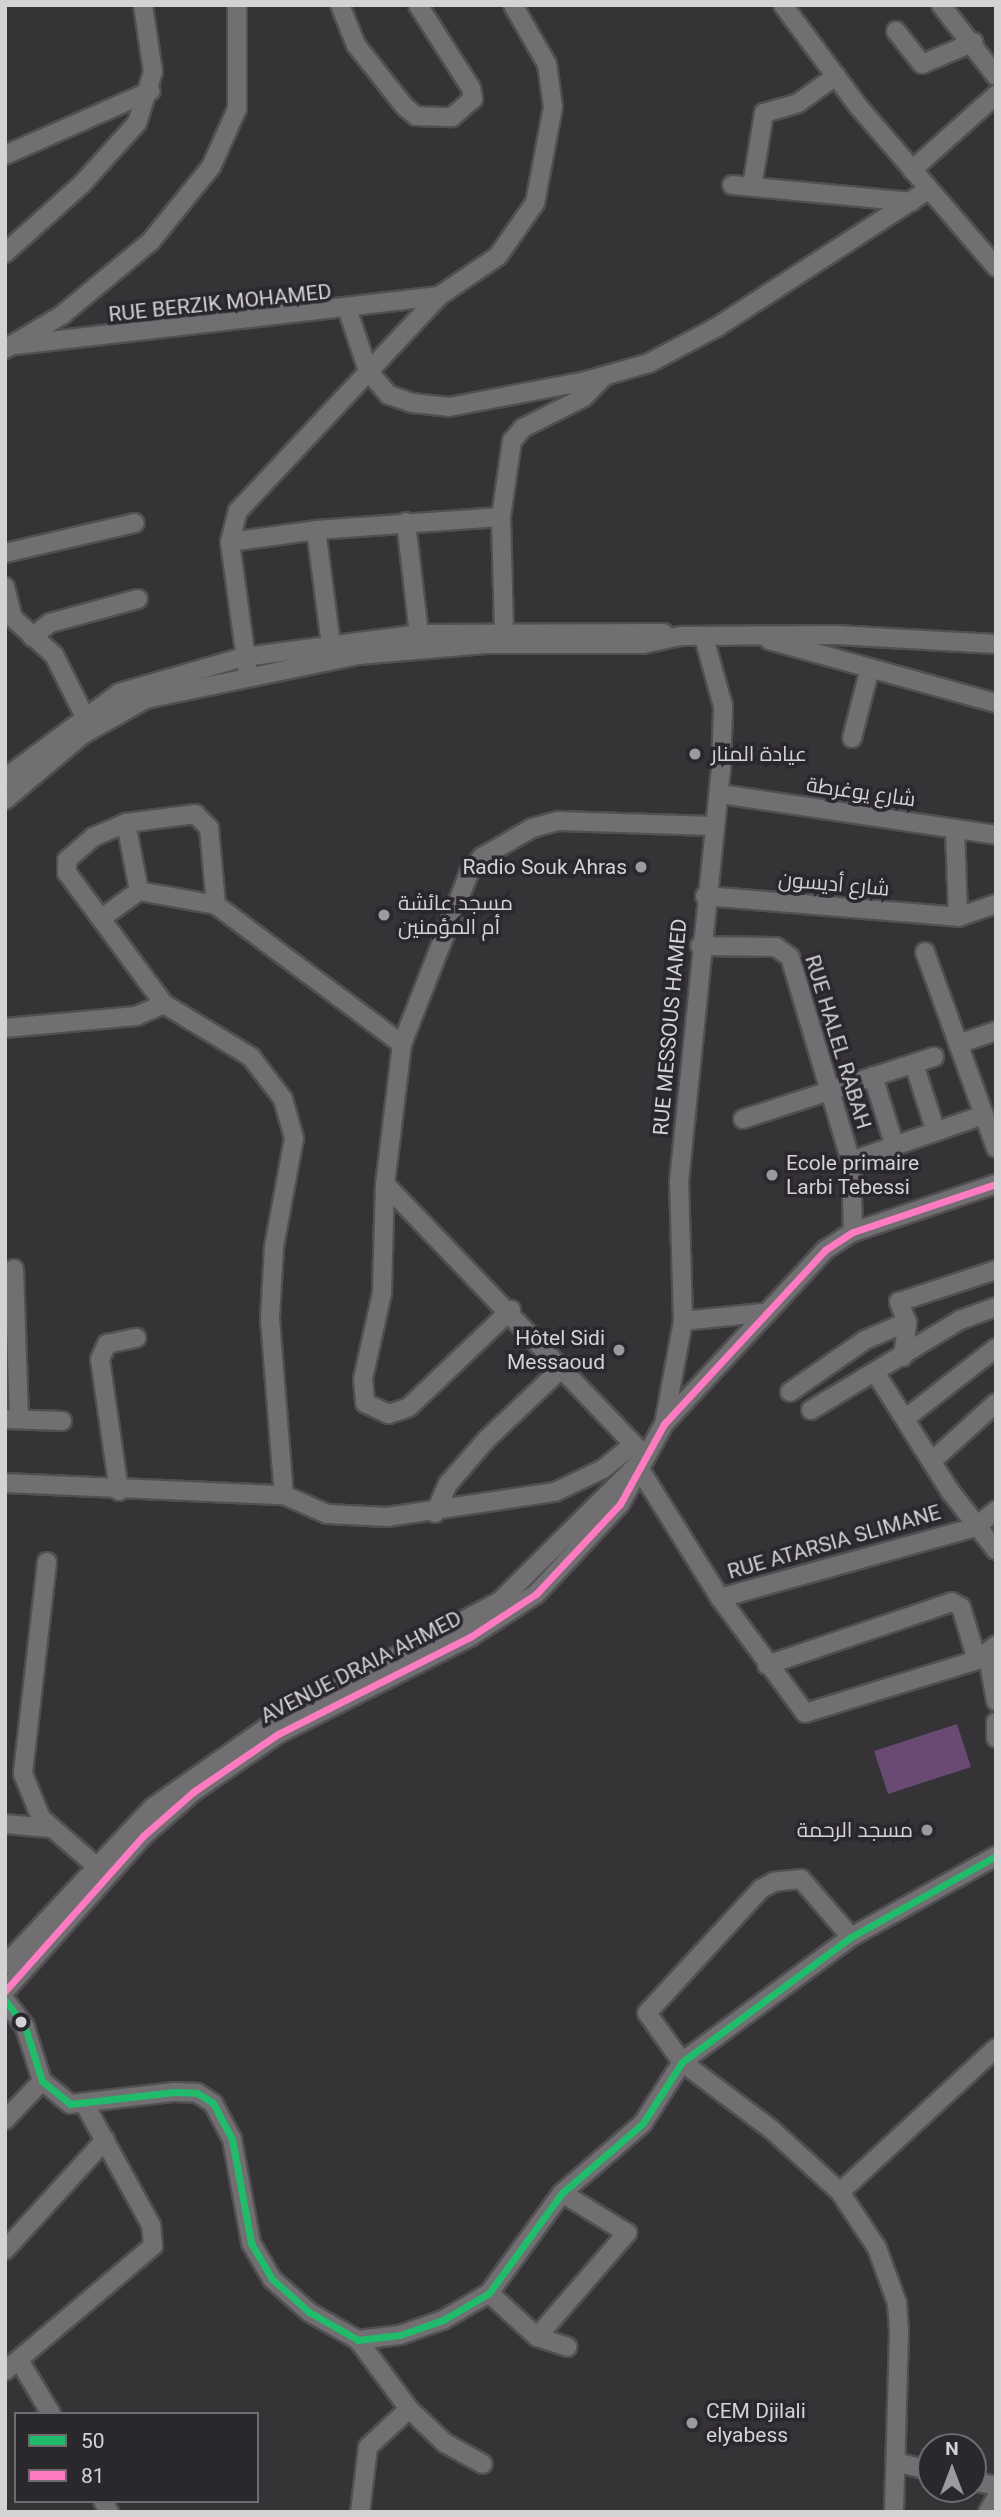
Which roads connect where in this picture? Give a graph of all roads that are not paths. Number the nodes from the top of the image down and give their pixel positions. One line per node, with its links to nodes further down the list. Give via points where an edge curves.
1 (237, 5): 24 (street, via 237,109 211,167 151,241 62,315)
2 (340, 5): 3 (street, via 356,45 405,107 416,116 452,117 473,99 471,88)
3 (418, 5)
4 (513, 5): 22 (street, via 547,64 553,107 542,181 522,226 498,256)
5 (783, 5): 10 (street)
6 (145, 6): 12 (street)
7 (953, 9): 9 (street)
8 (896, 31): 9 (street, via 922,64)
9 (974, 42): 11 (street)
10 (836, 76): 15 (street); 17 (street, via 798,103 764,113)
11 (996, 76)
12 (151, 91): 14 (street); 20 (street, via 120,144)
13 (996, 95): 15 (street)
14 (5, 155)
15 (912, 170): 18 (street)
16 (732, 185): 17 (street)
17 (752, 187): 19 (street)
18 (928, 190): 19 (street); 21 (street)
19 (911, 202): 26 (street, via 716,327 649,363)
20 (5, 253)
21 (992, 255)
22 (439, 296): 23 (street, RUE BERZIK MOHAMED); 25 (street)
23 (348, 311): 24 (street, RUE BERZIK MOHAMED); 25 (street)
24 (7, 347)
25 (368, 371): 26 (street, via 389,395 449,407); 31 (street, via 254,486 237,511)
26 (604, 376): 27 (street, via 584,397 523,428 512,441)
27 (500, 517): 28 (street); 35 (street)
28 (406, 522): 30 (street); 36 (street)
29 (135, 523): 32 (street)
30 (316, 530): 31 (street); 41 (street)
31 (230, 542): 43 (street)
32 (5, 553)
33 (5, 587): 39 (street, via 13,618)
34 (138, 599): 39 (street, via 50,623)
35 (503, 630): 36 (street); 37 (street)
36 (419, 634): 41 (street)
37 (681, 636): 38 (street); 43 (street, via 643,644 403,649)
38 (704, 637): 40 (street); 49 (street, RUE MESSOUS HAMED, via 723,706)
39 (32, 638): 46 (street, via 62,666)
40 (763, 638): 42 (street); 44 (street)
41 (331, 644): 43 (street)
42 (996, 644)
43 (246, 666): 46 (street, via 148,681); 50 (street, via 122,710)
44 (870, 668): 45 (street); 47 (street)
45 (996, 703)
46 (84, 715): 48 (street)
47 (852, 738)
48 (5, 778)
49 (720, 794): 52 (street, RUE MESSOUS HAMED); 53 (street, شارع يوغرطة)
50 (5, 800)
51 (126, 823): 55 (street); 58 (street, via 201,816 209,828); 60 (street, via 66,860 68,873)
52 (713, 826): 56 (street, RUE MESSOUS HAMED); 66 (street, via 559,821 532,828 482,857 469,873)
53 (955, 829): 54 (street, شارع يوغرطة); 59 (street)
54 (996, 835)
55 (139, 891): 58 (street); 60 (street)
56 (705, 896): 59 (street, شارع أديسون); 61 (street, RUE MESSOUS HAMED)
57 (996, 904): 59 (street)
58 (216, 905): 66 (street)
59 (958, 917)
60 (103, 918): 63 (street)
61 (700, 946): 71 (street, RUE HALEL RABAH, via 788,953); 86 (street, RUE MESSOUS HAMED, via 678,1182)
62 (925, 952): 67 (street)
63 (164, 1004): 64 (street, via 136,1016); 104 (street, via 251,1057 292,1118 271,1283)
64 (5, 1028)
65 (996, 1031): 67 (street)
66 (402, 1044): 78 (street)
67 (958, 1044): 72 (street)
68 (934, 1057): 69 (street)
69 (914, 1064): 70 (street); 74 (street)
70 (873, 1076): 71 (street); 75 (street)
71 (828, 1090): 73 (street); 77 (street, RUE HALEL RABAH)
72 (984, 1115): 74 (street); 76 (street)
73 (743, 1119)
74 (936, 1132): 75 (street)
75 (895, 1147): 77 (street)
76 (996, 1148)
77 (851, 1161): 80 (street, RUE HALEL RABAH)
78 (385, 1184): 84 (street); 84 (street, via 382,1293 363,1379 365,1403 389,1414 409,1407)
79 (996, 1184): 80 (street)
80 (853, 1232): 85 (street, via 825,1250)
81 (14, 1269): 97 (street)
82 (996, 1270): 87 (street, via 899,1302)
83 (996, 1307): 90 (street, via 960,1320)
84 (511, 1310): 91 (street)
85 (760, 1313): 86 (street); 99 (street)
86 (683, 1321): 99 (street, RUE MESSOUS HAMED)
87 (908, 1322): 90 (street); 93 (street, via 865,1340)
88 (136, 1338): 103 (street, via 107,1344 100,1359)
89 (996, 1348): 96 (street)
90 (903, 1357): 92 (street)
91 (564, 1366): 100 (street); 106 (street, via 486,1440 449,1484)
92 (875, 1372): 95 (street); 96 (street)
93 (790, 1392)
94 (996, 1403): 101 (street)
95 (811, 1410)
96 (906, 1418): 101 (street)
97 (12, 1419): 98 (street)
98 (62, 1421)
99 (664, 1424): 100 (street)
100 (638, 1455): 106 (street, via 555,1492); 110 (street); 113 (street, AVENUE DRAIA AHMED, via 500,1601)
101 (932, 1461): 107 (street)
102 (5, 1483): 103 (street)
103 (119, 1491): 104 (street)
104 (284, 1495): 106 (street, via 346,1518)
105 (996, 1510): 107 (street, RUE ATARSIA SLIMANE)
106 (435, 1513)
107 (976, 1527): 108 (street); 110 (street, RUE ATARSIA SLIMANE)
108 (996, 1550)
109 (47, 1562): 118 (street, via 22,1757 27,1793)
110 (720, 1598): 112 (street)
111 (986, 1652): 112 (street, via 812,1714 799,1709); 112 (street, via 961,1607 953,1602); 114 (street)
112 (767, 1665)
113 (389, 1669): 120 (street, AVENUE DRAIA AHMED, via 245,1739 152,1807); 123 (street, AVENUE DRAIA AHMED, via 278,1734 162,1817)
114 (996, 1701)
115 (996, 1722): 116 (street)
116 (996, 1738)
117 (5, 1824): 118 (street)
118 (49, 1828): 120 (street)
119 (996, 1856): 121 (street)
120 (96, 1866): 122 (street, AVENUE DRAIA AHMED)
121 (851, 1937): 126 (street); 126 (street, via 801,1880 787,1877 761,1889 648,2008)
122 (5, 1965)
123 (5, 1991)
124 (5, 2000): 127 (street, via 25,2028)
125 (996, 2048): 131 (street)
126 (681, 2062): 131 (street, via 771,2129); 132 (street, via 643,2123)
127 (42, 2081): 128 (street, via 60,2098); 129 (street)
128 (86, 2107): 130 (street); 136 (street, via 174,2092 197,2093 214,2104 232,2138 243,2216 261,2264 300,2305)
129 (5, 2120)
130 (105, 2140): 133 (street); 138 (street, via 151,2225 153,2246)
131 (840, 2192): 142 (street, via 877,2248 897,2303)
132 (562, 2193): 134 (street); 135 (street, via 627,2233)
133 (5, 2250)
134 (489, 2293): 135 (street); 136 (street, via 419,2330)
135 (537, 2337): 137 (street)
136 (358, 2340): 140 (street)
137 (567, 2347)
138 (19, 2360): 139 (street); 141 (street)
139 (5, 2371)
140 (409, 2410): 143 (street, via 445,2443); 146 (street, via 369,2447)
141 (50, 2412)
142 (896, 2462): 144 (street); 147 (street)
143 (483, 2464)
144 (917, 2467)
145 (996, 2498): 148 (street)
146 (360, 2512)
147 (894, 2512)
148 (988, 2512)

